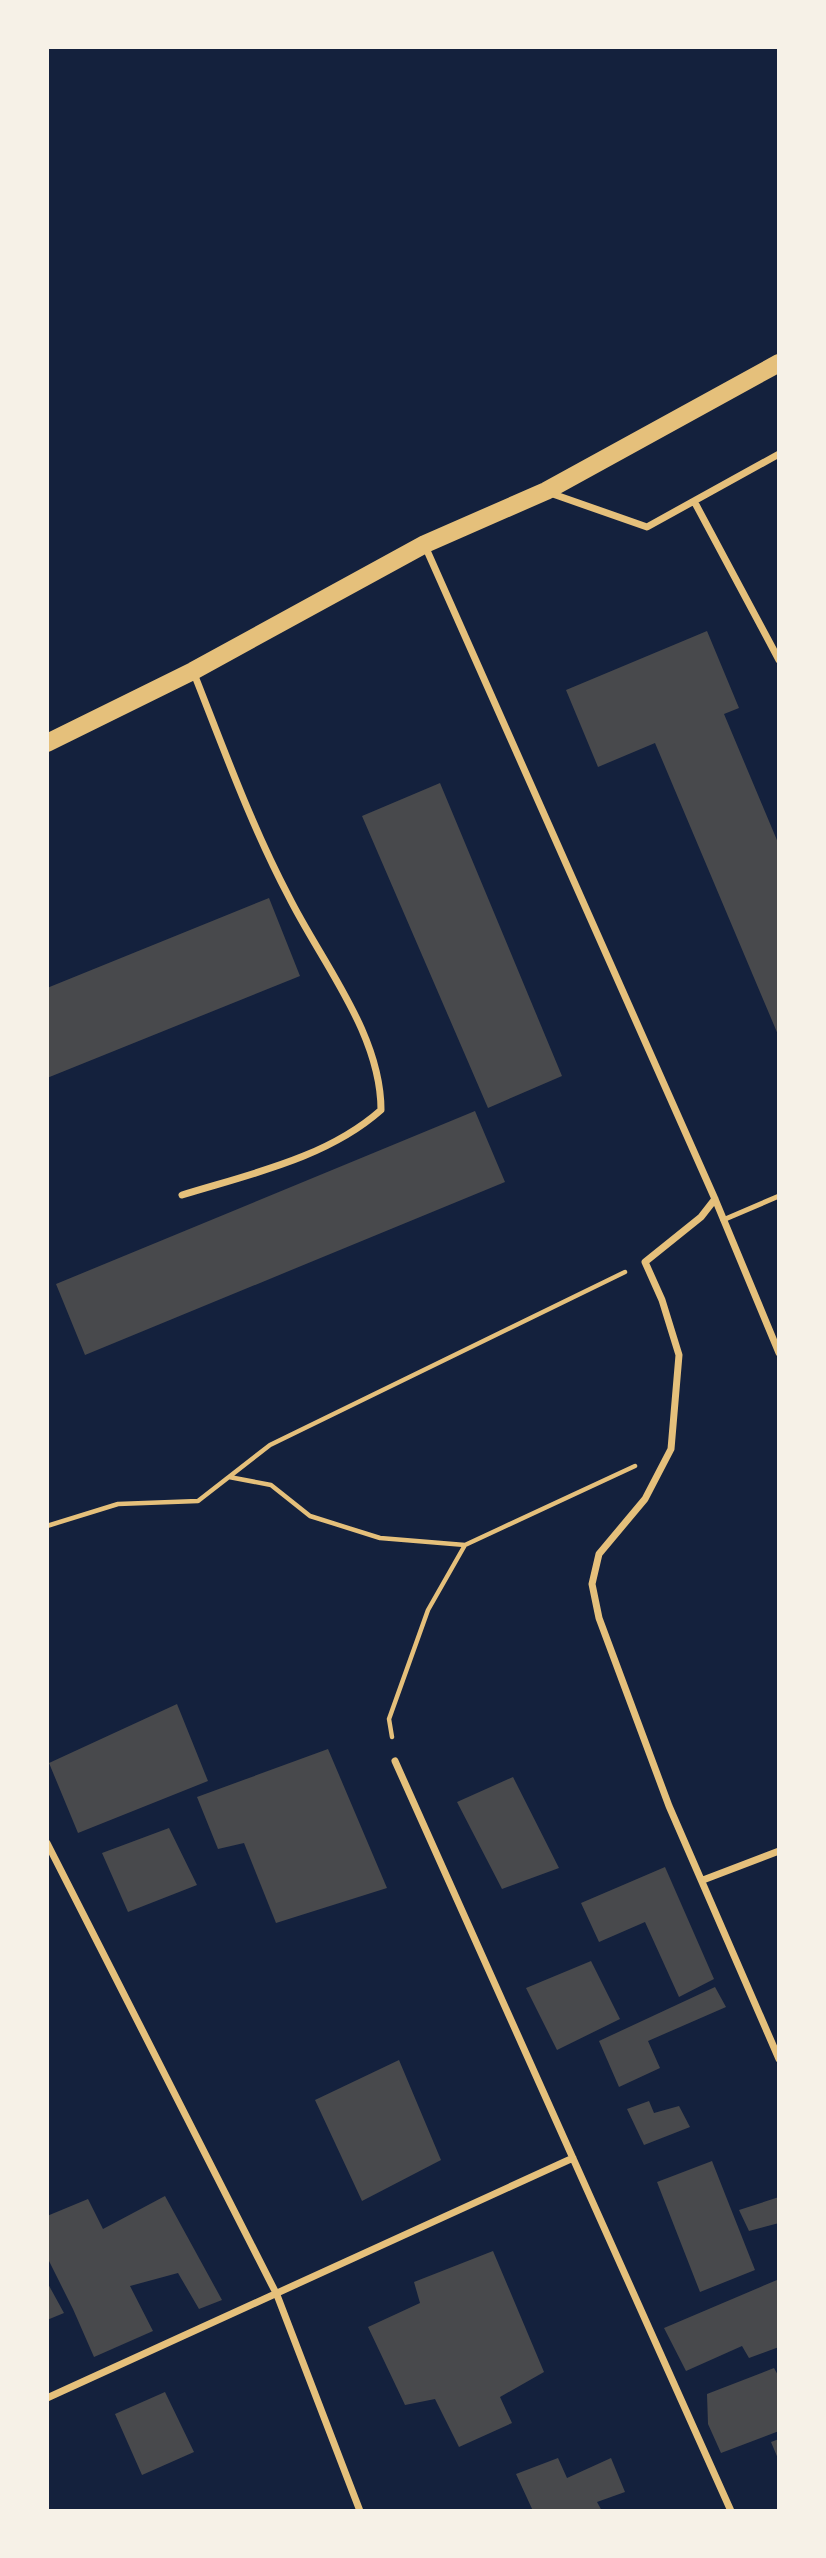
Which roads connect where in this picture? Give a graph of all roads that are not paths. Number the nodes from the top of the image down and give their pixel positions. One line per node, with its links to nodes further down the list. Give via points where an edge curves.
1 (779, 363): 3 (main road)
2 (779, 454): 4 (street)
3 (545, 491): 4 (street, via 648,527); 5 (main road)
4 (694, 501): 6 (street)
5 (425, 544): 7 (main road); 11 (street)
6 (779, 660)
7 (193, 671): 8 (main road); 9 (street, via 288,897 375,1060 381,1110 360,1128 293,1160)
8 (47, 743)
9 (182, 1195)
10 (779, 1196): 12 (lane)
11 (715, 1199): 12 (street); 17 (street, via 701,1217 645,1262 679,1355 671,1449 645,1499 599,1554 592,1584 614,1660 669,1806)
12 (723, 1220): 13 (street)
13 (779, 1353)
14 (395, 1761): 19 (street)
15 (47, 1843): 20 (street)
16 (779, 1851): 17 (street)
17 (703, 1880): 18 (street)
18 (779, 2059)
19 (573, 2158): 20 (street); 23 (street)
20 (277, 2295): 21 (street); 22 (street)
21 (47, 2398)
22 (360, 2511)
23 (731, 2511)

